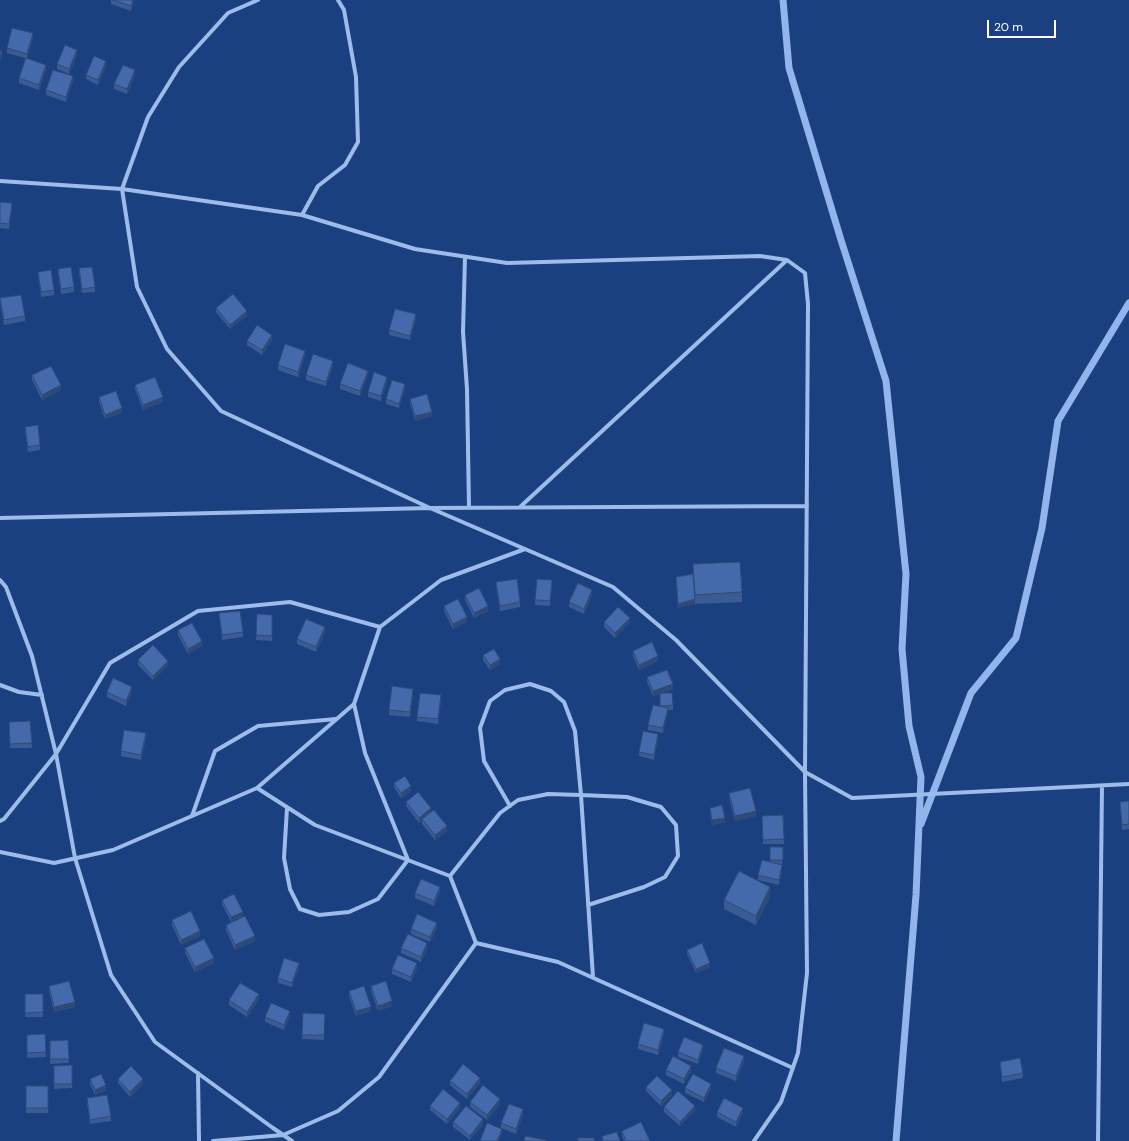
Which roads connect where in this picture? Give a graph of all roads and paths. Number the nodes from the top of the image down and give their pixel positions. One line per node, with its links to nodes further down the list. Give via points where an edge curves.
1 (258, 0): 4 (street, via 228,13 179,66 148,117)
2 (338, 0): 5 (street, via 344,10 356,77 358,142 345,165 318,186)
3 (0, 181): 4 (street)
4 (122, 189): 5 (street); 11 (street, via 137,287 167,349 220,411)
5 (302, 215): 6 (street, via 415,249)
6 (465, 257): 7 (street, via 507,263 760,256); 9 (street, via 463,332 467,389)
7 (787, 260): 8 (street, via 805,273 808,304); 10 (street)
8 (807, 506): 10 (street); 21 (street)
9 (469, 507): 10 (street); 11 (street)
10 (520, 507)
11 (430, 508): 12 (street); 13 (street)
12 (0, 518)
13 (525, 549): 15 (street, via 441,580); 21 (street, via 612,587 676,640)
14 (0, 580): 17 (street, via 6,587 32,656)
15 (380, 627): 18 (street); 20 (street, via 290,602 198,611 110,663)
16 (0, 685): 17 (street, via 19,692)
17 (42, 695): 20 (street)
18 (354, 704): 19 (street); 32 (street, via 365,753)
19 (337, 719): 24 (street); 28 (street, via 258,726 215,751)
20 (56, 754): 29 (street); 31 (street)
21 (805, 772): 23 (street, via 852,798); 37 (street, via 807,973 798,1054)
22 (1129, 784): 23 (street)
23 (1102, 786): 44 (street)
24 (257, 788): 27 (street); 28 (street)
25 (581, 796): 26 (street, via 548,794 518,800); 26 (street, via 575,731 564,702 551,692 530,684 504,690 490,701 480,728 484,760); 34 (street); 34 (street, via 627,797 661,807 676,825 678,856 665,877)
26 (510, 806): 33 (street, via 500,813)
27 (287, 808): 32 (street, via 315,825); 32 (street, via 284,858 290,889 300,909 319,915 349,912 378,899)
28 (192, 816): 31 (street, via 113,850)
29 (0, 821)
30 (0, 852): 31 (street, via 54,863)
31 (75, 858): 38 (street, via 111,975 155,1042)
32 (408, 860): 33 (street)
33 (450, 876): 35 (street)
34 (588, 905): 36 (street)
35 (476, 943): 36 (street, via 558,962); 39 (street, via 379,1077 338,1111)
36 (593, 977): 37 (street)
37 (793, 1068): 43 (street, via 781,1102)
38 (198, 1073): 39 (street); 40 (street)
39 (283, 1135): 41 (street); 42 (street)
40 (199, 1141)
41 (213, 1141)
42 (292, 1141)
43 (754, 1141)
44 (1098, 1141)

